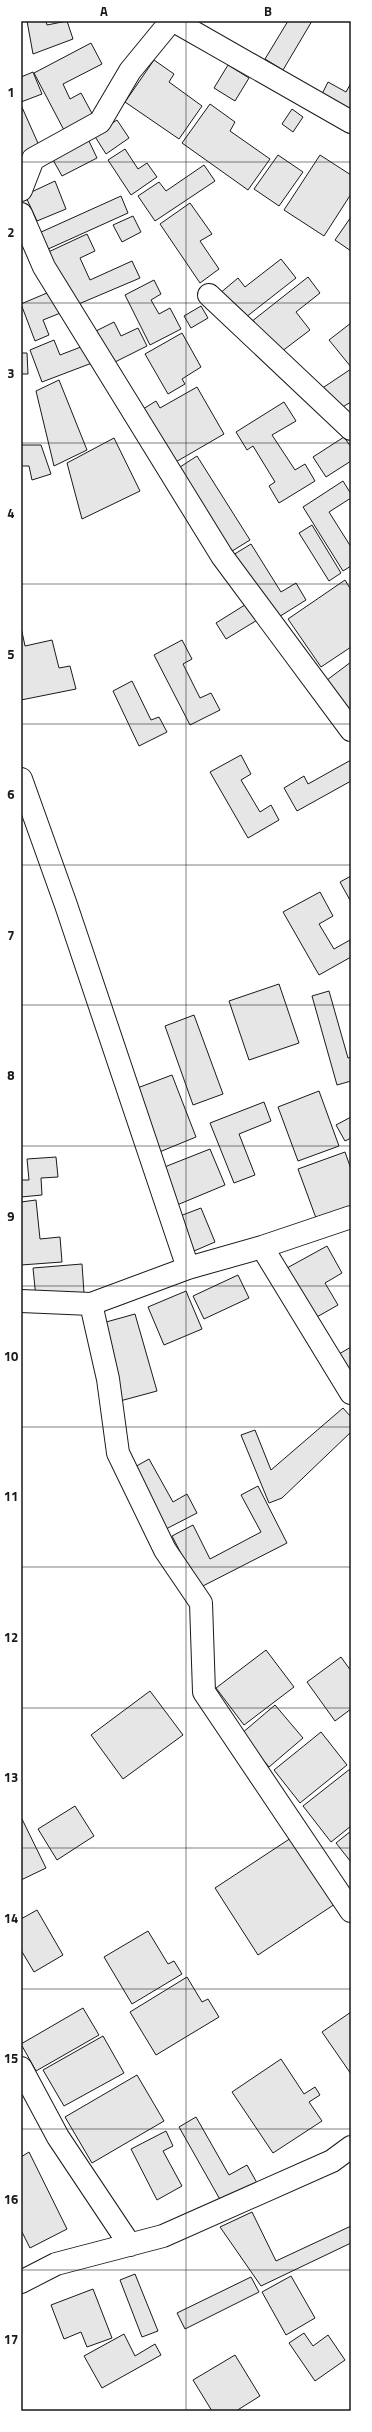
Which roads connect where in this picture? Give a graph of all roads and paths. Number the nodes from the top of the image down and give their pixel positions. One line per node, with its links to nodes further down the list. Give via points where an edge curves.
1 (172, 21): 2 (street); 3 (street, via 130,71 100,122 33,159)
2 (351, 122)
3 (21, 190)
4 (21, 214): 7 (street, via 44,267 222,556)
5 (210, 295): 6 (street)
6 (351, 429)
7 (351, 730)
8 (21, 779): 11 (street)
9 (351, 1217): 10 (street)
10 (262, 1247): 11 (street); 14 (street)
11 (188, 1268): 13 (street)
12 (21, 1301): 13 (street)
13 (91, 1304): 15 (street, via 108,1379 118,1453 165,1550 201,1602 204,1692)
14 (351, 1393)
15 (351, 1911)
16 (21, 2068): 18 (street, via 58,2137)
17 (351, 2147): 18 (street, via 332,2161 170,2233)
18 (130, 2245): 19 (street, via 56,2264)
19 (21, 2282)

